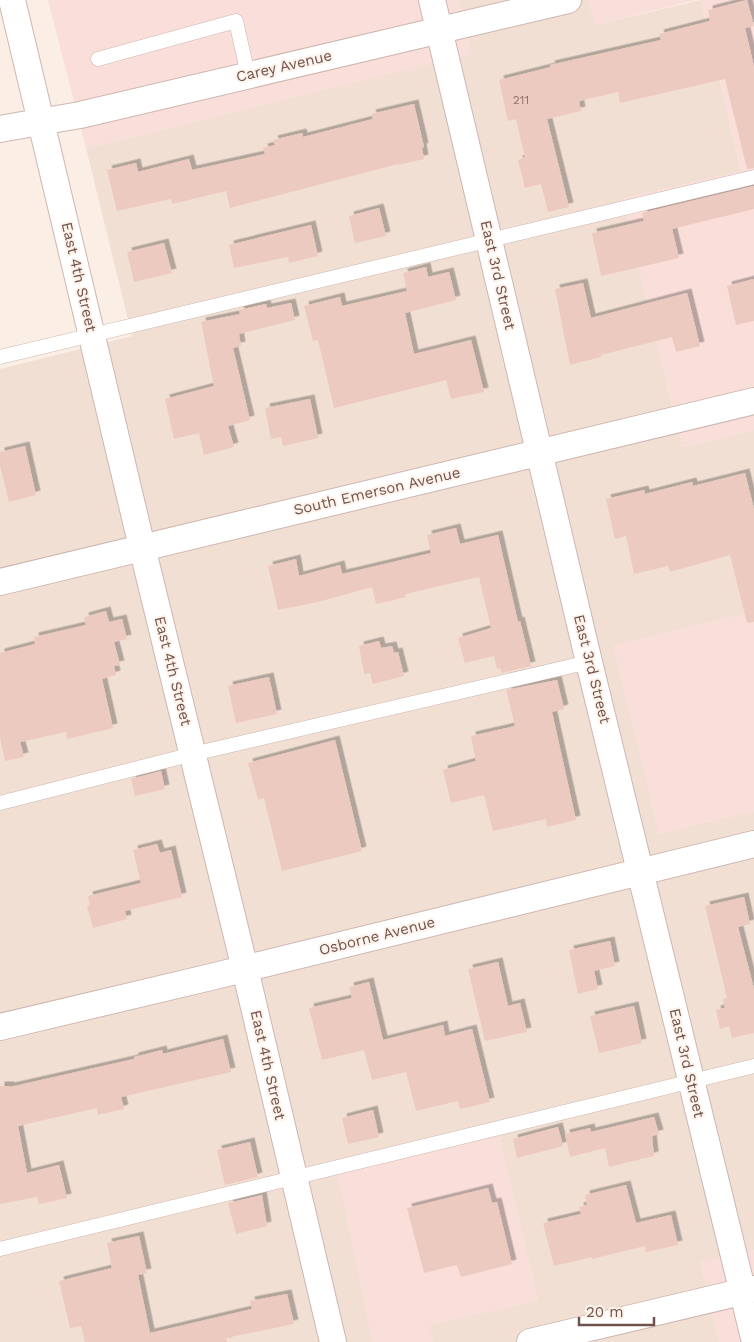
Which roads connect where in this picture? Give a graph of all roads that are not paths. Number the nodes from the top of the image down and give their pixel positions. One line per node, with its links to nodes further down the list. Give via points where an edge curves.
1 (12, 0): 7 (street, East 4th Street)
2 (432, 0): 4 (street, East 3rd Street)
3 (568, 0): 4 (street, Carey Avenue)
4 (439, 30): 6 (street, Carey Avenue); 10 (street, East 3rd Street)
5 (98, 59): 6 (lane, via 236,21)
6 (248, 75): 7 (street, Carey Avenue)
7 (42, 122): 8 (street, Carey Avenue); 11 (street, East 4th Street)
8 (0, 128)
9 (754, 178): 10 (lane)
10 (489, 240): 11 (lane); 14 (street, East 3rd Street)
11 (92, 334): 12 (lane); 15 (street, East 4th Street)
12 (0, 357)
13 (754, 401): 14 (street, South Emerson Avenue)
14 (539, 452): 15 (street, South Emerson Avenue); 17 (street, East 3rd Street)
15 (142, 547): 16 (street, South Emerson Avenue); 18 (street, East 4th Street)
16 (0, 582)
17 (589, 662): 18 (lane); 21 (street, East 3rd Street)
18 (193, 754): 19 (lane); 22 (street, East 4th Street)
19 (0, 803)
20 (754, 844): 21 (street, Osborne Avenue)
21 (642, 871): 22 (street, Osborne Avenue); 25 (street, East 3rd Street)
22 (246, 969): 23 (street, Osborne Avenue); 26 (street, East 4th Street)
23 (0, 1027)
24 (754, 1066): 25 (lane)
25 (691, 1081): 26 (lane); 28 (street, East 3rd Street)
26 (294, 1176): 27 (lane); 30 (street, East 4th Street)
27 (0, 1248)
28 (748, 1290): 29 (street, East 3rd Street); 31 (street)
29 (754, 1338)
30 (333, 1342)
31 (530, 1342)

